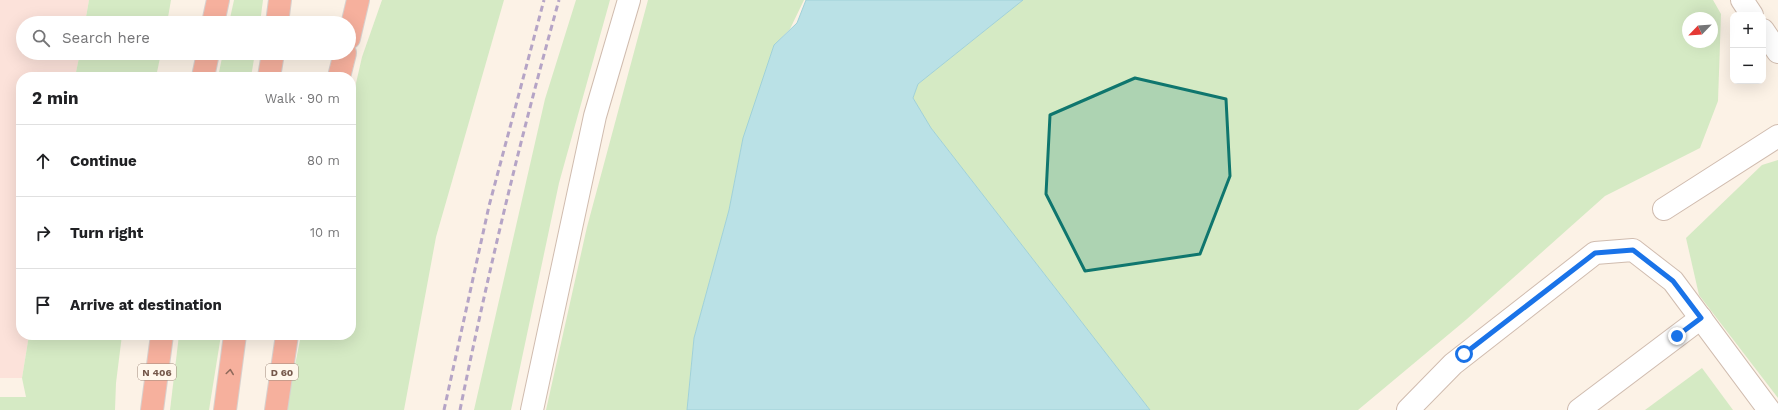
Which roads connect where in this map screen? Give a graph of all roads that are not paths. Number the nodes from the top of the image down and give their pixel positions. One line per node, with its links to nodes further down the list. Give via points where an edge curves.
1 (218, 0): 7 (highway)
2 (280, 0): 8 (highway)
3 (358, 0): 9 (highway)
4 (629, 0): 27 (lane, via 595,116)
5 (1742, 0): 6 (lane)
6 (1750, 12)
7 (215, 16)
8 (278, 16)
9 (354, 16)
10 (1766, 34): 11 (lane)
11 (1778, 52)
12 (207, 60): 15 (highway)
13 (272, 60): 16 (highway)
14 (343, 60): 17 (highway)
15 (205, 72)
16 (270, 72)
17 (340, 72)
18 (1778, 136): 19 (lane)
19 (1664, 210)
20 (1701, 318): 28 (lane, via 1673,281 1633,250 1595,253 1453,364); 29 (lane); 30 (lane)
21 (161, 340): 24 (highway, N 406)
22 (234, 340): 25 (highway, one-way to 22)
23 (286, 340): 26 (highway, D 60)
24 (152, 410)
25 (225, 410)
26 (276, 410)
27 (532, 410)
28 (1408, 410)
29 (1580, 410)
30 (1769, 410)

